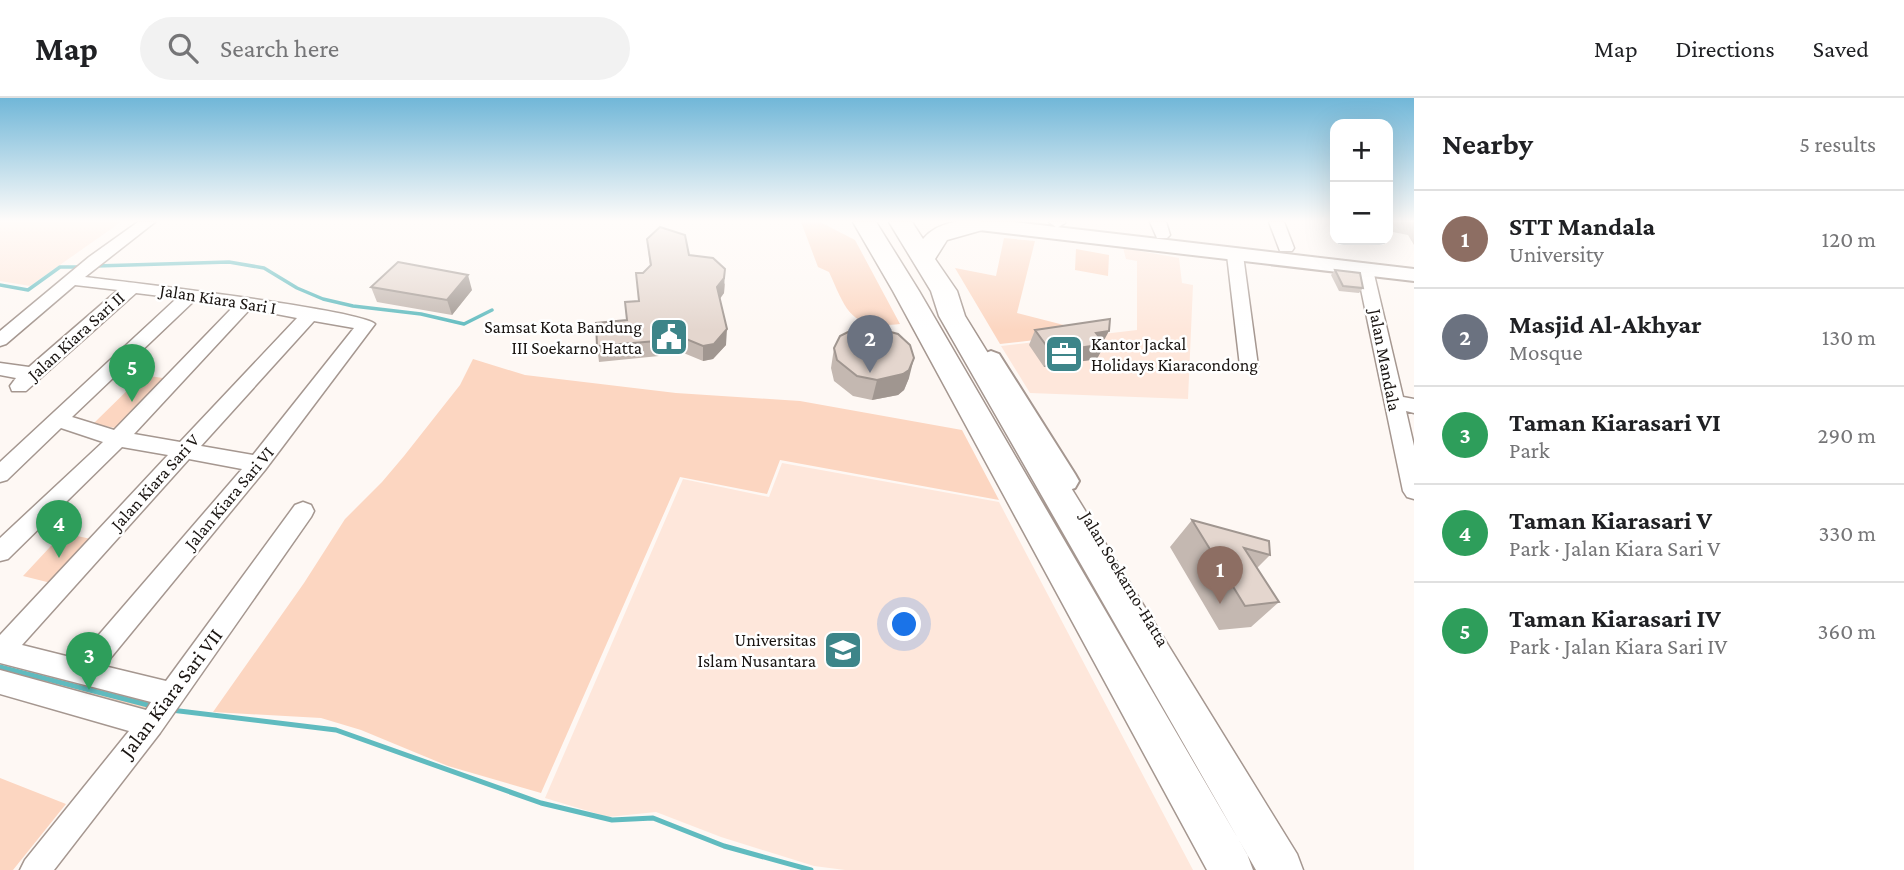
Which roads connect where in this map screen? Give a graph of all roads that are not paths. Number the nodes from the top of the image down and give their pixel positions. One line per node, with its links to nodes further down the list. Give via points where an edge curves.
1 (98, 258): 12 (street)
2 (885, 258): 8 (highway)
3 (885, 258): 8 (highway)
4 (924, 258): 15 (highway, Jalan Soekarno-Hatta)
5 (1235, 258): 21 (street)
6 (1261, 258): 10 (main road)
7 (1378, 258): 9 (main road)
8 (887, 261): 14 (highway)
9 (1414, 262)
10 (1365, 270): 11 (main road); 23 (street, Jalan Mandala)
11 (1414, 275)
12 (72, 281): 13 (street, Jalan Kiara Sari I); 20 (street)
13 (132, 285): 16 (street, Jalan Kiara Sari I); 22 (street, Jalan Kiara Sari II, via 26,380)
14 (906, 291): 38 (main road, via 912,316); 39 (highway)
15 (944, 291): 40 (highway, Jalan Soekarno-Hatta, via 952,316); 41 (main road, Jalan Soekarno-Hatta, via 1029,419)
16 (191, 294): 17 (street, Jalan Kiara Sari I); 25 (street)
17 (245, 304): 18 (street, Jalan Kiara Sari I); 26 (street)
18 (311, 313): 19 (street, Jalan Kiara Sari I); 27 (street, Jalan Kiara Sari V)
19 (364, 322): 28 (street, Jalan Kiara Sari VI, via 365,327)
20 (0, 340)
21 (1249, 366)
22 (0, 369)
23 (1392, 401): 24 (street); 30 (street, Jalan Mandala)
24 (1414, 406)
25 (57, 420): 26 (street); 29 (street)
26 (118, 439): 27 (street); 32 (street)
27 (184, 451): 28 (street); 33 (street, Jalan Kiara Sari V)
28 (258, 464): 34 (street, Jalan Kiara Sari VI)
29 (0, 474)
30 (1414, 491)
31 (303, 511): 36 (street, Jalan Kiara Sari VII)
32 (0, 552)
33 (0, 651): 34 (street)
34 (83, 671): 36 (street)
35 (0, 682): 36 (street)
36 (161, 709): 37 (street, Jalan Kiara Sari VII)
37 (34, 870)
38 (1211, 870)
39 (1231, 870)
40 (1282, 870)
41 (1302, 870)

